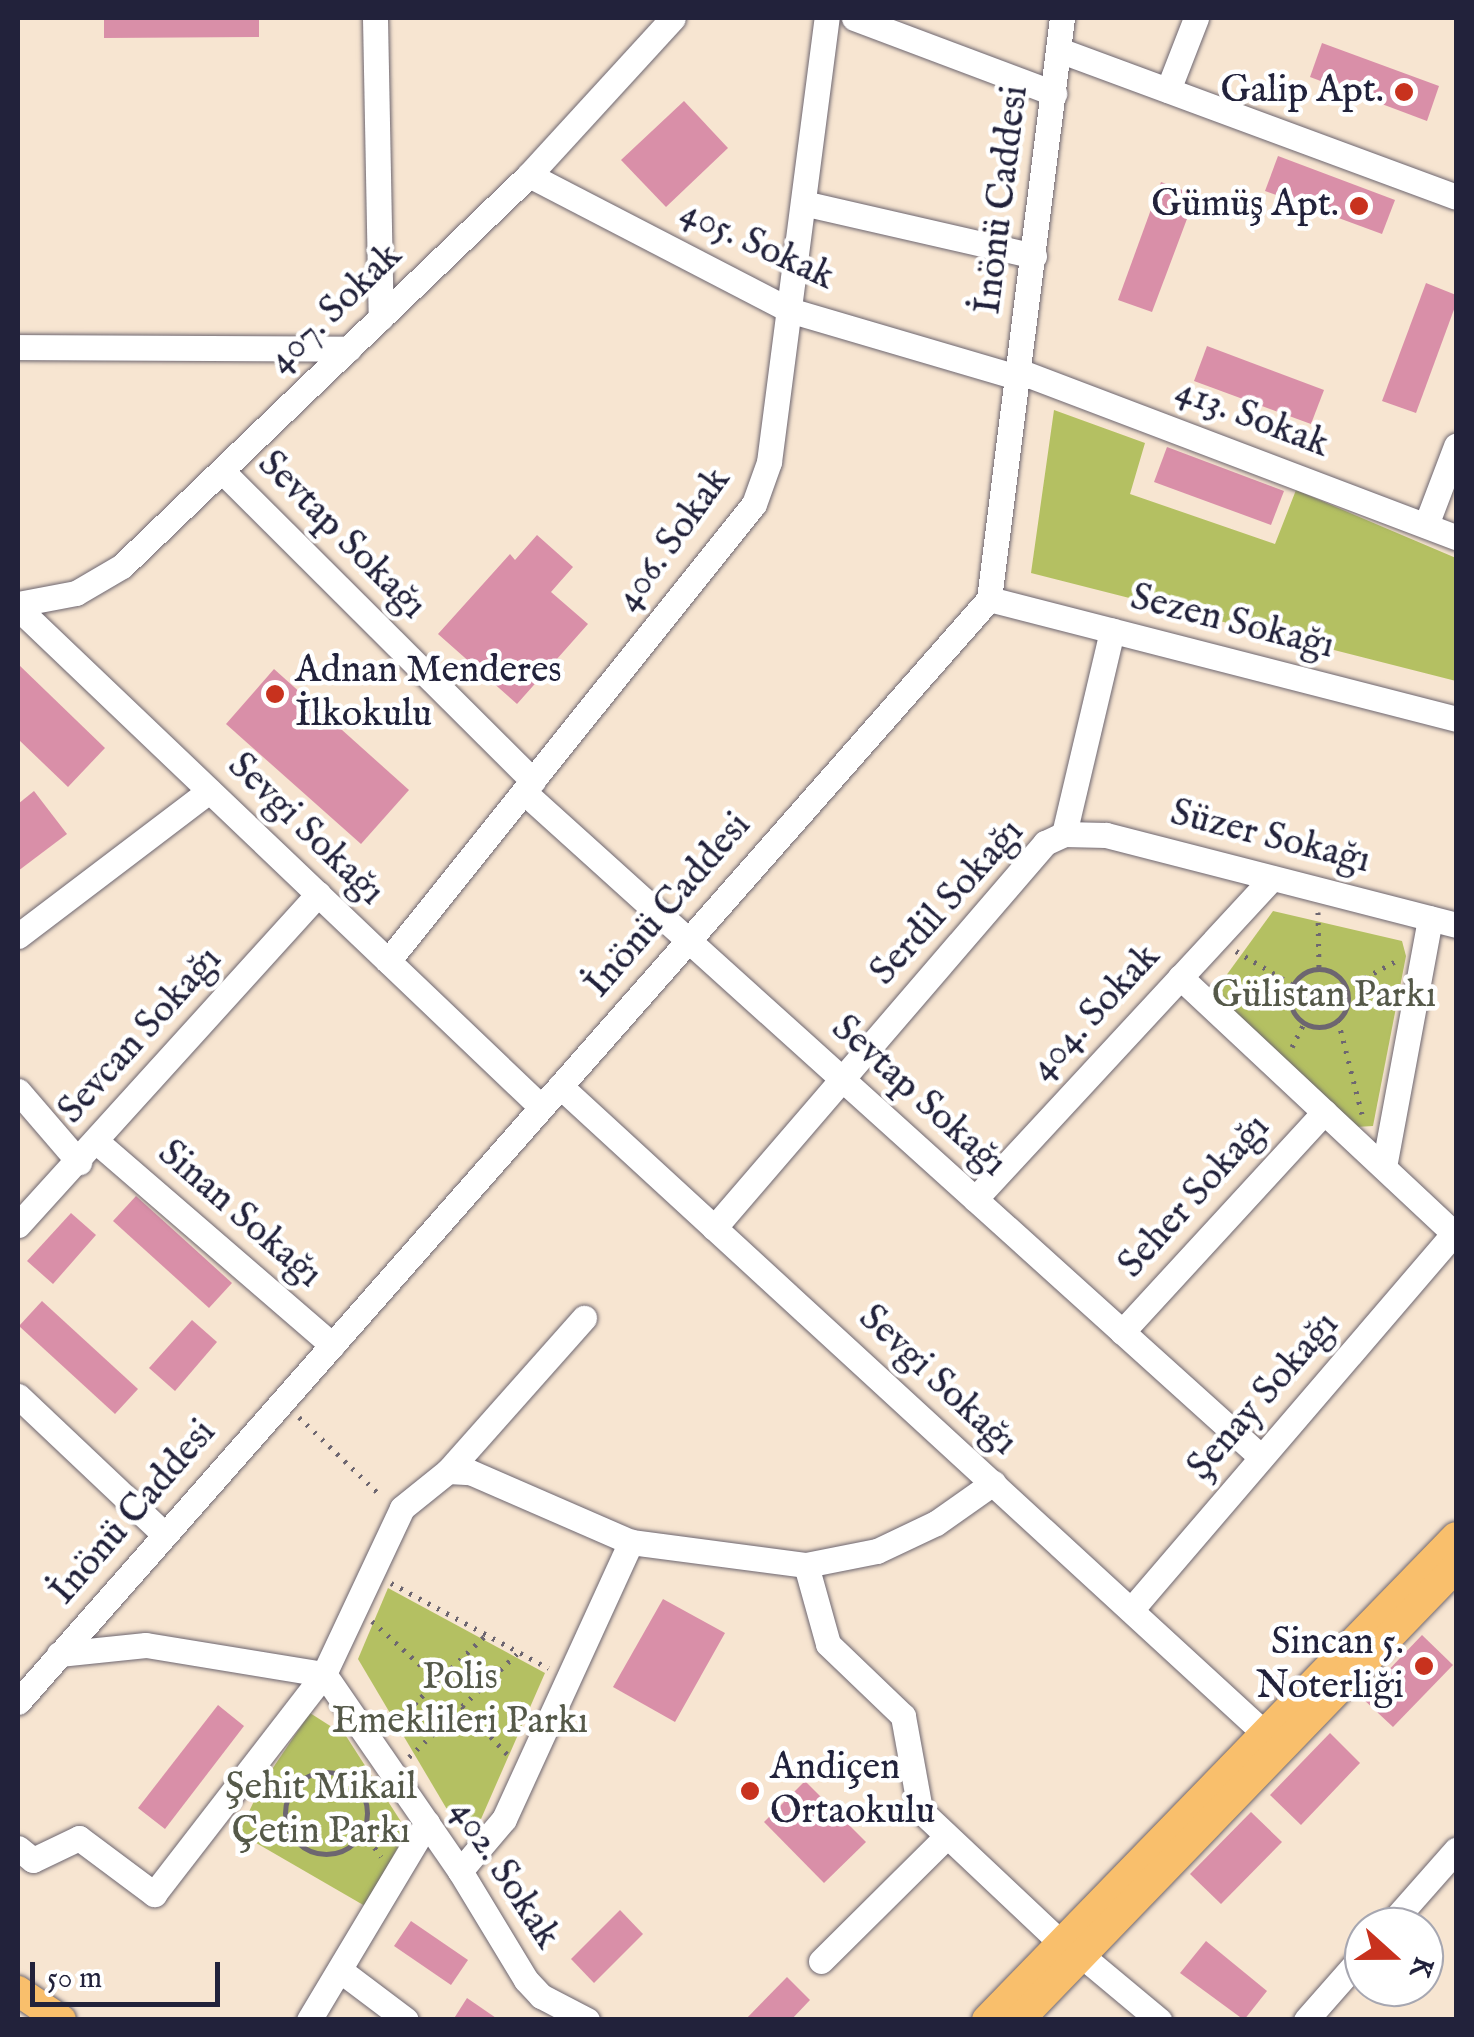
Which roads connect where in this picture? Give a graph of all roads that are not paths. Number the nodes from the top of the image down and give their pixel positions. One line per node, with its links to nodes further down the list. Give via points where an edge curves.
1 (375, 18): 15 (street)
2 (674, 18): 10 (street, 407. Sokak)
3 (827, 18): 12 (street, 406. Sokak)
4 (854, 18): 9 (street)
5 (1062, 18): 7 (street, İnönü Caddesi)
6 (1196, 18): 8 (street)
7 (1058, 50): 8 (street); 9 (street, İnönü Caddesi)
8 (1168, 90): 11 (street)
9 (1054, 93): 13 (street, İnönü Caddesi)
10 (529, 175): 14 (street, 405. Sokak); 15 (street, 407. Sokak)
11 (1456, 197)
12 (802, 203): 13 (street); 14 (street, 406. Sokak)
13 (1034, 256): 18 (street, İnönü Caddesi)
14 (789, 310): 18 (street, 405. Sokak); 27 (street, 406. Sokak, via 769,462 754,504)
15 (381, 318): 17 (street, 407. Sokak)
16 (18, 348): 17 (street)
17 (349, 349): 20 (street, 407. Sokak)
18 (1020, 375): 21 (street, 413. Sokak); 23 (street, İnönü Caddesi)
19 (1456, 446): 21 (street)
20 (222, 471): 24 (street, 407. Sokak, via 102,581); 27 (street, Sevtap Sokağı)
21 (1426, 525): 22 (street, 413. Sokak)
22 (1456, 537)
23 (989, 599): 25 (street, Sezen Sokağı); 35 (street, İnönü Caddesi)
24 (18, 606): 28 (street, Sevgi Sokağı)
25 (1112, 631): 26 (street, Sezen Sokağı); 29 (street, Serdil Sokağı)
26 (1456, 719)
27 (528, 787): 35 (street, Sevtap Sokağı); 36 (street, 406. Sokak)
28 (209, 790): 31 (street, Sevgi Sokağı); 34 (street)
29 (1064, 834): 30 (street, Süzer Sokağı, via 1106,835); 38 (street, Serdil Sokağı, via 1045,843)
30 (1272, 878): 32 (street, Süzer Sokağı); 37 (street, 404. Sokak)
31 (318, 894): 36 (street, Sevgi Sokağı); 43 (street, Sevcan Sokağı)
32 (1430, 918): 33 (street, Süzer Sokağı); 45 (street)
33 (1456, 925)
34 (18, 936)
35 (688, 941): 38 (street, Sevtap Sokağı); 39 (street, İnönü Caddesi)
36 (388, 961): 41 (street, Sevgi Sokağı)
37 (1180, 978): 42 (street); 46 (street, 404. Sokak)
38 (842, 1080): 46 (street, Sevtap Sokağı); 48 (street, Serdil Sokağı)
39 (560, 1086): 41 (street, İnönü Caddesi); 48 (street, Sevgi Sokağı)
40 (18, 1091): 44 (street)
41 (542, 1107): 52 (street, İnönü Caddesi)
42 (1324, 1112): 45 (street); 51 (street, Seher Sokağı)
43 (97, 1142): 44 (street, Sevcan Sokağı); 52 (street, Sinan Sokağı)
44 (79, 1162): 47 (street, Sevcan Sokağı)
45 (1379, 1163): 49 (street)
46 (974, 1199): 51 (street, Sevtap Sokağı)
47 (18, 1225)
48 (714, 1228): 56 (street, Sevgi Sokağı)
49 (1455, 1234): 54 (street, Şenay Sokağı)
50 (584, 1318): 55 (street)
51 (1122, 1332): 54 (street, Sevtap Sokağı)
52 (332, 1345): 57 (street, İnönü Caddesi)
53 (18, 1396): 57 (street)
54 (1261, 1457): 62 (street, Şenay Sokağı)
55 (448, 1472): 59 (street, via 470,1472); 64 (street, via 426,1483 399,1513)
56 (993, 1483): 60 (street, via 936,1523 877,1551); 62 (street, Sevgi Sokağı)
57 (165, 1535): 63 (street, İnönü Caddesi)
58 (1456, 1537): 66 (main road)
59 (631, 1542): 60 (street); 71 (street, via 504,1818)
60 (806, 1566): 68 (street, via 828,1644 903,1716 920,1810)
61 (1456, 1567): 73 (main road)
62 (1130, 1610): 66 (street, Sevgi Sokağı)
63 (60, 1654): 64 (street, via 146,1645); 65 (street, İnönü Caddesi)
64 (324, 1674): 67 (street, 402. Sokak); 69 (street, via 154,1894 79,1838 33,1860)
65 (18, 1702)
66 (1262, 1731): 73 (main road)
67 (427, 1824): 71 (street, 402. Sokak); 75 (street)
68 (947, 1836): 73 (street); 74 (street)
69 (18, 1848)
70 (1456, 1850): 72 (street)
71 (460, 1871): 81 (street, 402. Sokak, via 534,1990)
72 (1406, 1907)
73 (1071, 1949): 82 (main road); 83 (main road); 84 (street)
74 (821, 1961)
75 (340, 1971): 79 (street); 80 (street)
76 (1344, 1977): 85 (street)
77 (18, 1991): 78 (main road)
78 (60, 2020)
79 (309, 2020)
80 (406, 2020)
81 (587, 2020)
82 (987, 2020)
83 (1019, 2020)
84 (1159, 2020)
85 (1306, 2020)

